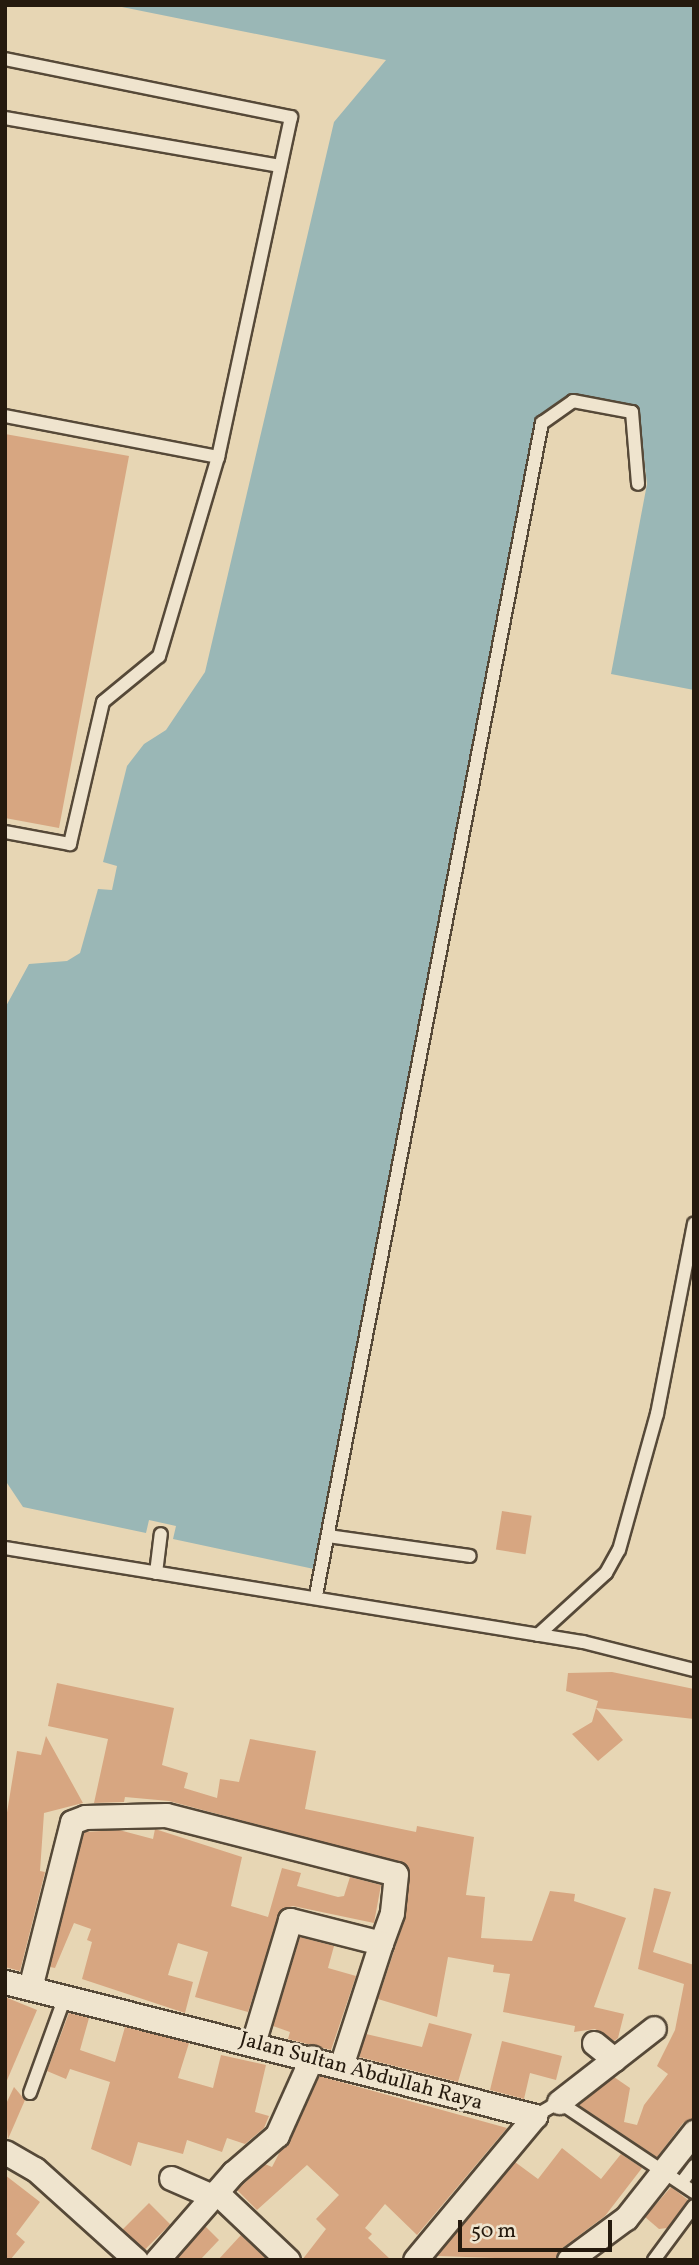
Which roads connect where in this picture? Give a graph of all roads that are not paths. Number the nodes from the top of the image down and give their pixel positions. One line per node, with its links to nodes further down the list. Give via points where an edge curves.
1 (5, 59): 3 (lane, via 291,117)
2 (5, 118): 3 (lane)
3 (280, 166): 5 (lane)
4 (5, 416): 5 (lane)
5 (218, 457): 7 (lane, via 159,656 103,702 70,845)
6 (638, 484): 10 (lane, via 632,412 573,401 542,423)
7 (5, 832)
8 (694, 1224): 15 (lane, via 657,1414 619,1549 606,1573)
9 (161, 1534): 13 (lane)
10 (328, 1536): 12 (lane); 14 (lane)
11 (5, 1548): 13 (lane)
12 (470, 1556)
13 (156, 1573): 14 (lane)
14 (316, 1595): 15 (lane)
15 (538, 1635): 16 (lane)
16 (694, 1670)
17 (380, 1943): 19 (street, via 397,1877 390,1871 166,1815 105,1813 72,1822); 22 (street, via 290,1920); 26 (street)
18 (5, 1982): 19 (street, Jalan Sultan Abdullah Raya)
19 (30, 1988): 20 (street, Jalan Sultan Abdullah Raya)
20 (65, 1997): 22 (street, Jalan Sultan Abdullah Raya); 27 (lane)
21 (654, 2028): 25 (street)
22 (253, 2043): 24 (street, Jalan Sultan Abdullah Raya)
23 (594, 2043): 25 (street)
24 (312, 2057): 26 (street, Jalan Sultan Abdullah Raya); 36 (street, via 284,2125)
25 (614, 2059): 28 (street)
26 (342, 2063): 29 (street, Jalan Sultan Abdullah Raya)
27 (30, 2093)
28 (559, 2102): 29 (lane); 33 (lane)
29 (535, 2116): 41 (street)
30 (694, 2132): 33 (street)
31 (5, 2152): 38 (street, via 35,2169)
32 (694, 2166): 33 (lane)
33 (673, 2176): 35 (lane); 42 (street, via 609,2235)
34 (172, 2178): 36 (street)
35 (694, 2192)
36 (214, 2194): 39 (street); 40 (street)
37 (694, 2206): 43 (lane)
38 (136, 2260)
39 (157, 2260)
40 (288, 2260)
41 (415, 2260)
42 (569, 2260)
43 (654, 2260)

